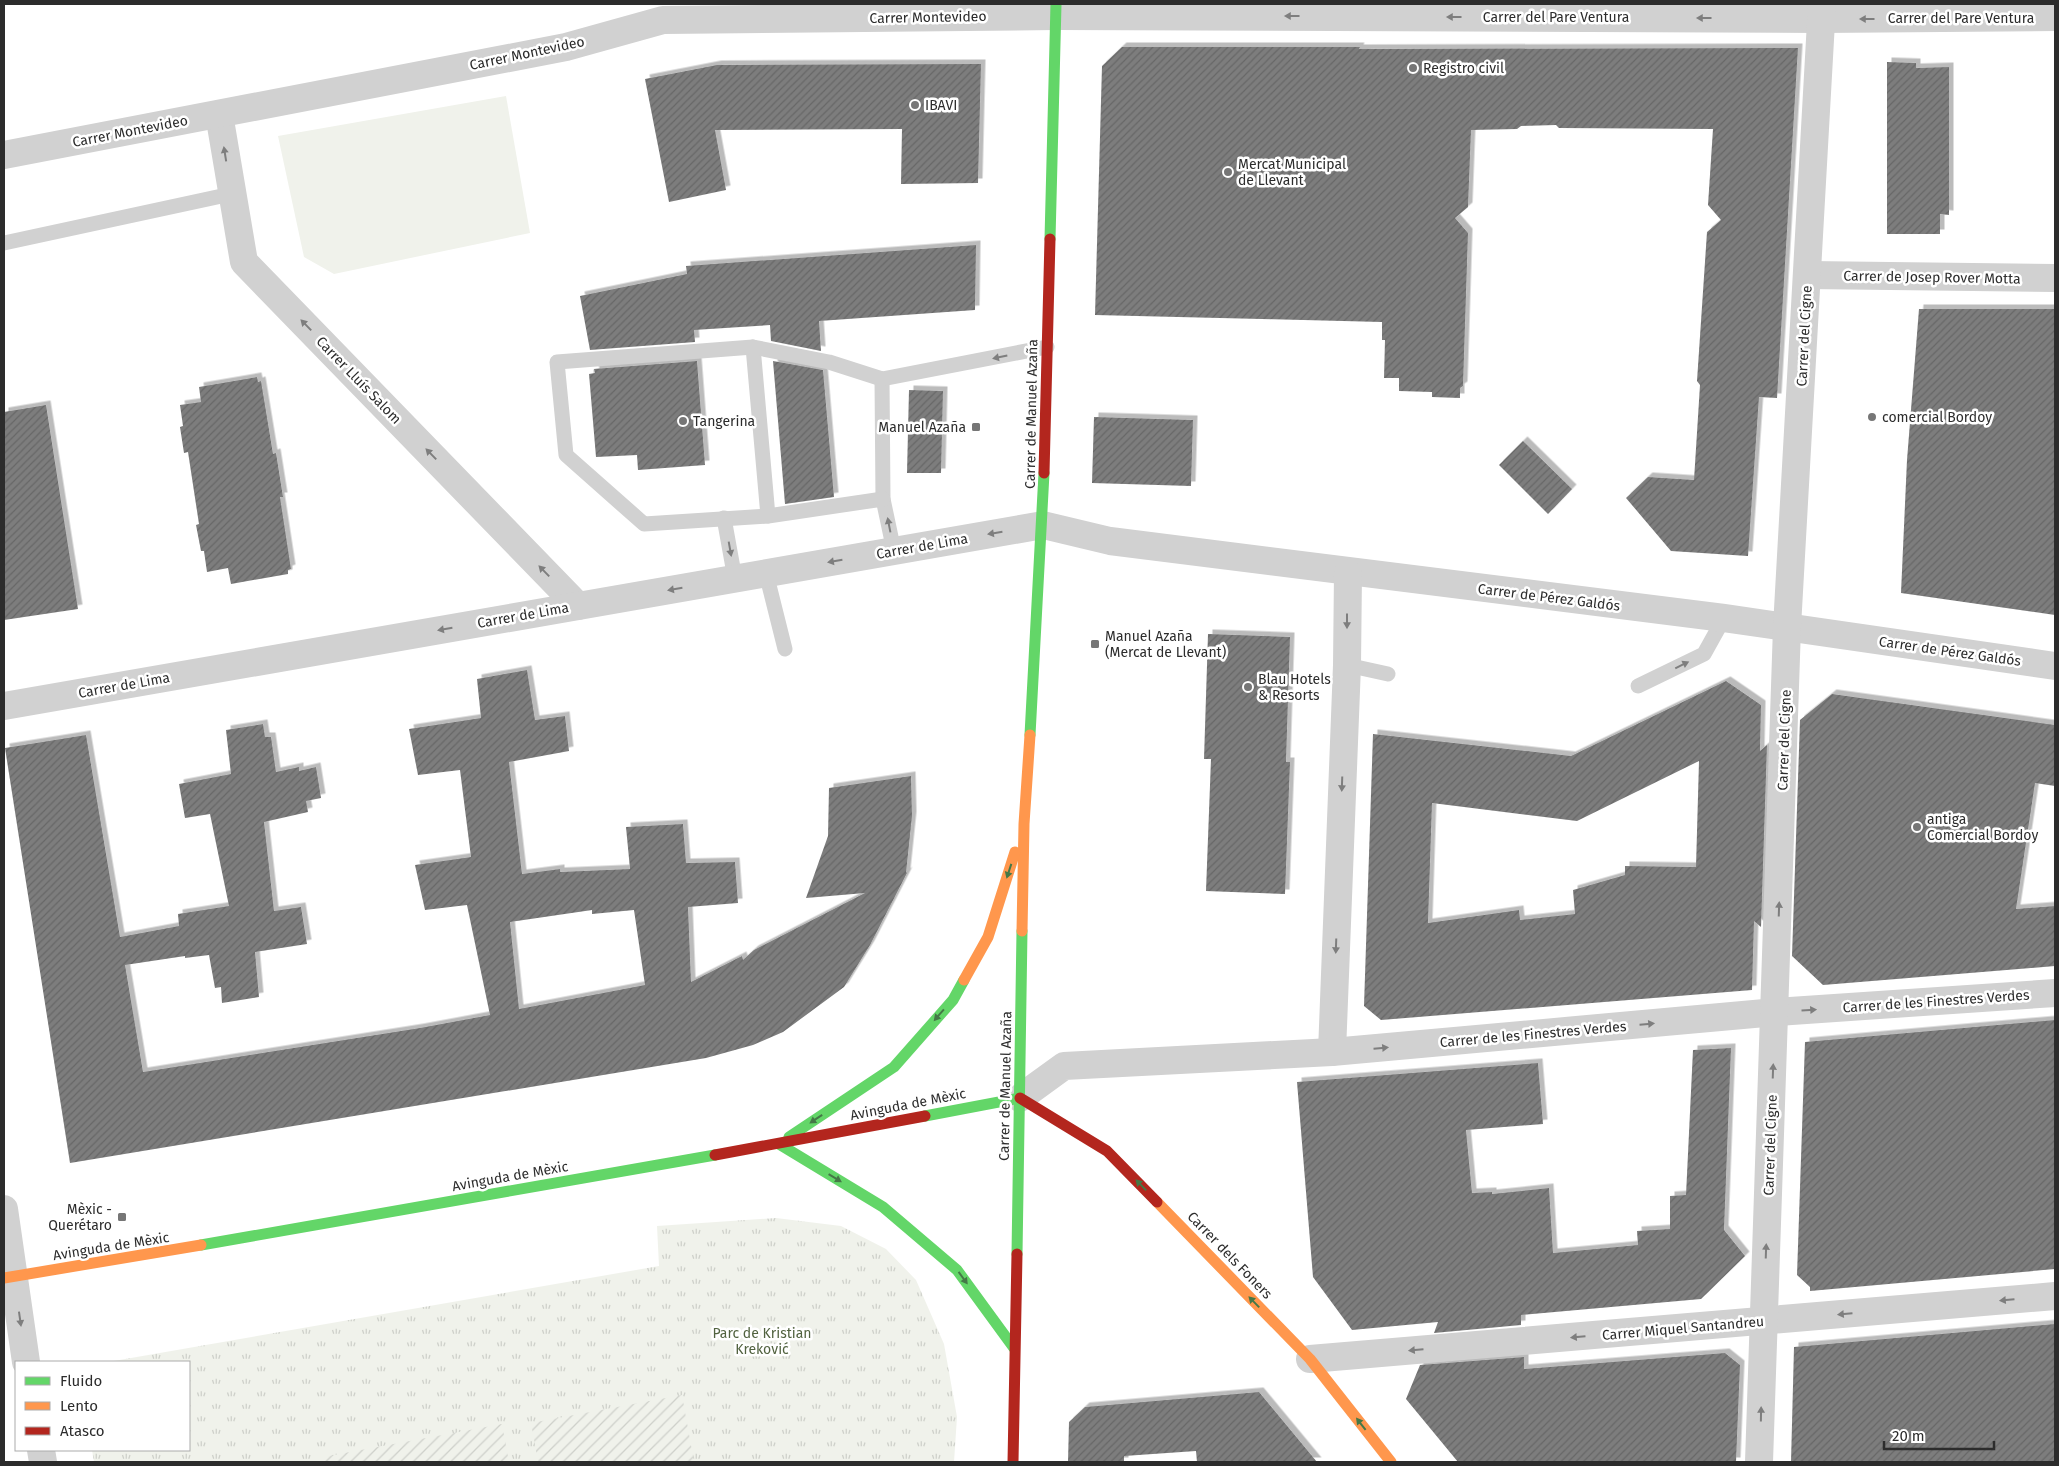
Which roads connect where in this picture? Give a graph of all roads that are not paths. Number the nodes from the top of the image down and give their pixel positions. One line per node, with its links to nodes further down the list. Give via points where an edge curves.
1 (1056, 10): 2 (street, Carrer del Pare Ventura, one-way to 1); 5 (street, Carrer Montevideo, via 663,20 566,47); 12 (street, Carrer de Manuel Azaña)
2 (1326, 10): 3 (street, Carrer del Pare Ventura, one-way to 2)
3 (1822, 11): 4 (street, Carrer del Pare Ventura, one-way to 3); 9 (street, Carrer del Cigne)
4 (2055, 17)
5 (219, 114): 6 (street, Carrer Montevideo); 7 (street, Carrer Lluís Salom, one-way to 5)
6 (4, 155)
7 (231, 194): 8 (lane); 22 (street, Carrer Lluís Salom, one-way to 7, via 244,262)
8 (4, 243)
9 (1808, 275): 10 (street, Carrer de Josep Rover Motta); 24 (street, Carrer del Cigne)
10 (2055, 278)
11 (753, 347): 13 (lane, via 829,362); 15 (lane); 16 (lane, via 557,362 566,456 644,524)
12 (1047, 347): 13 (lane, one-way to 13); 17 (street, Carrer de Manuel Azaña)
13 (882, 379): 14 (lane)
14 (883, 499): 15 (lane); 18 (lane, one-way to 14)
15 (768, 516): 16 (lane)
16 (724, 518): 21 (lane, one-way to 21)
17 (1043, 525): 18 (street, Carrer de Lima, one-way to 18); 20 (street, Carrer de Pérez Galdós, via 1110,541); 31 (street, Carrer de Manuel Azaña)
18 (894, 551): 19 (street, Carrer de Lima, one-way to 19)
19 (766, 573): 21 (street, Carrer de Lima); 25 (lane)
20 (1348, 573): 23 (street, Carrer de Pérez Galdós); 26 (street, one-way to 26)
21 (735, 579): 22 (street, Carrer de Lima, one-way to 22)
22 (578, 606): 30 (street, Carrer de Lima, one-way to 30)
23 (1724, 618): 24 (street, Carrer de Pérez Galdós); 29 (lane, one-way to 23, via 1704,654)
24 (1787, 627): 27 (street, Carrer de Pérez Galdós); 33 (street, Carrer del Cigne, one-way to 24)
25 (786, 649)
26 (1347, 665): 28 (lane); 34 (street, one-way to 34)
27 (2055, 666)
28 (1388, 674)
29 (1638, 686)
30 (4, 706)
31 (1024, 824): 35 (street, Carrer de Manuel Azaña); 36 (street, Carrer de Manuel Azaña, one-way to 36, via 988,937 953,1000 894,1067)
32 (2055, 993): 33 (street, Carrer de les Finestres Verdes, one-way to 32)
33 (1776, 1012): 34 (street, Carrer de les Finestres Verdes, one-way to 33); 40 (street, Carrer del Cigne, one-way to 33)
34 (1332, 1052): 35 (street, Carrer de les Finestres Verdes, via 1064,1066)
35 (1020, 1098): 36 (street, Avinguda de Mèxic); 41 (street, Carrer de Manuel Azaña); 42 (street, Carrer dels Foners, one-way to 35, via 1107,1151)
36 (778, 1144): 38 (street, Avinguda de Mèxic); 41 (street, one-way to 41, via 883,1206 957,1270)
37 (4, 1209): 38 (street)
38 (9, 1277): 43 (street, one-way to 43)
39 (2055, 1296): 40 (street, Carrer Miquel Santandreu, one-way to 40)
40 (1763, 1321): 42 (street, Carrer Miquel Santandreu, one-way to 42); 46 (street, Carrer del Cigne, one-way to 40)
41 (1014, 1348): 44 (street, Carrer de Manuel Azaña)
42 (1310, 1359): 45 (street, Carrer dels Foners, one-way to 42)
43 (26, 1361)
44 (1013, 1462)
45 (1391, 1462)
46 (1759, 1462)

